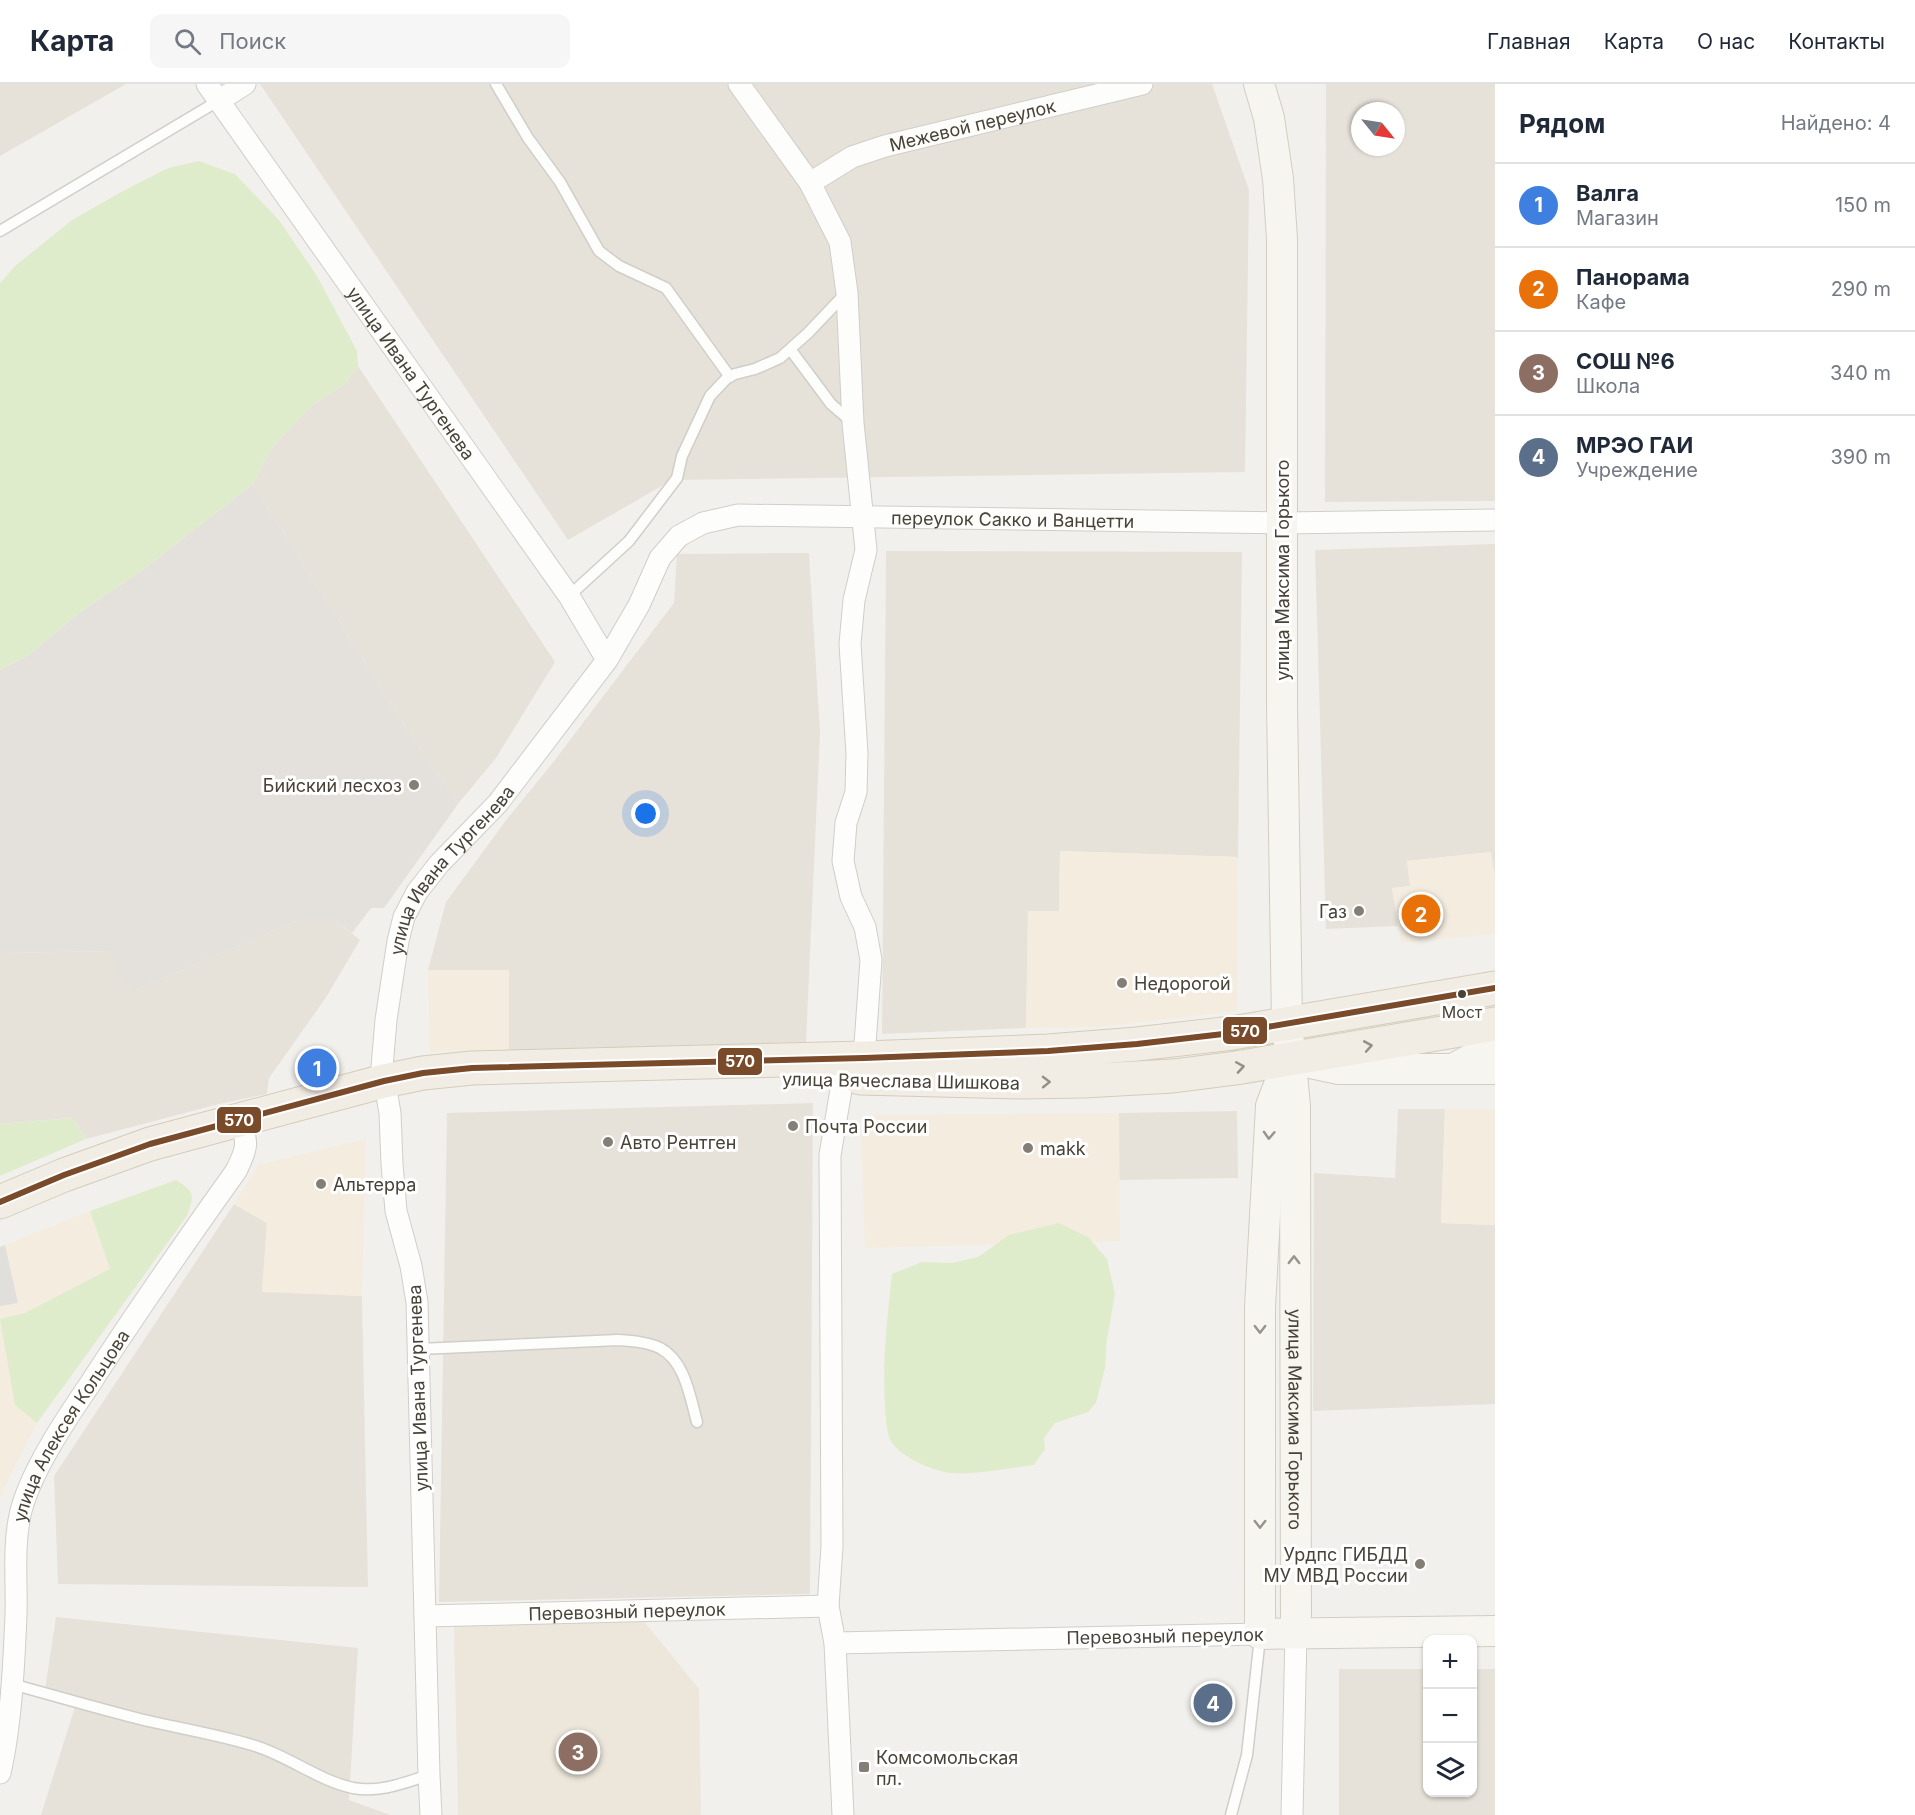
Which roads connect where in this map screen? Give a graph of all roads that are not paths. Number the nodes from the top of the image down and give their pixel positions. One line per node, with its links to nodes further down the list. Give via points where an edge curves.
1 (244, 84): 6 (street)
2 (496, 84): 11 (lane, via 599,250 619,266 666,288)
3 (739, 84): 7 (street)
4 (1143, 84): 7 (street, Межевой переулок, via 895,143 852,157)
5 (1259, 84): 15 (main road, улица Максима Горького, via 1271,128 1282,240)
6 (212, 93): 8 (lane); 16 (street, улица Ивана Тургенева)
7 (810, 183): 9 (street, via 840,242)
8 (0, 231)
9 (847, 292): 10 (lane); 12 (street)
10 (790, 350): 11 (lane, via 780,358); 12 (lane, via 831,404)
11 (730, 377): 16 (lane, via 710,396 682,456 677,478 629,541)
12 (853, 423): 13 (street)
13 (862, 516): 15 (street, переулок Сакко и Ванцетти); 17 (street, переулок Сакко и Ванцетти, via 738,515 704,523 679,536 660,558 639,605); 23 (street, via 866,550 854,600 850,644 856,792 846,824 843,861 851,897 865,927 871,960)
14 (1495, 520): 15 (street, переулок Сакко и Ванцетти)
15 (1282, 523): 19 (main road, улица Максима Горького)
16 (569, 596): 17 (street, улица Ивана Тургенева)
17 (607, 660): 26 (street, улица Ивана Тургенева, via 498,803 439,864 404,917 382,1052)
18 (1495, 988): 19 (main road, улица Вячеслава Шишкова)
19 (1287, 1023): 22 (main road, улица Максима Горького); 23 (main road, улица Вячеслава Шишкова, via 1137,1044)
20 (1495, 1024): 22 (main road, улица Вячеслава Шишкова, one-way to 20)
21 (1495, 1046): 24 (main road)
22 (1289, 1059): 23 (main road, улица Вячеслава Шишкова, one-way to 22, via 1022,1082 1083,1081 1173,1076); 24 (main road, via 1339,1069); 31 (main road, улица Максима Горького, via 1295,1106 1280,1195)
23 (853, 1068): 26 (main road, улица Вячеслава Шишкова, via 472,1068 423,1073); 33 (street, via 830,1155 832,1546)
24 (1452, 1069): 25 (main road)
25 (1495, 1069)
26 (386, 1090): 27 (main road, улица Вячеслава Шишкова); 30 (street, улица Ивана Тургенева, via 396,1211 417,1302)
27 (243, 1127): 28 (main road, улица Вячеслава Шишкова, via 150,1144); 29 (main road, улица Вячеслава Шишкова); 39 (street, улица Алексея Кольцова, via 246,1150 236,1171 129,1324 66,1420 32,1481 20,1515 14,1562)
28 (0, 1202)
29 (0, 1222)
30 (418, 1349): 32 (lane, via 641,1342 660,1348 671,1357 689,1391); 34 (street, улица Ивана Тургенева)
31 (1277, 1421): 36 (main road, улица Максима Горького, one-way to 36); 37 (main road, улица Максима Горького)
32 (697, 1422)
33 (828, 1606): 34 (street, Перевозный переулок); 38 (street)
34 (425, 1616): 41 (street, улица Ивана Тургенева)
35 (1495, 1631): 37 (main road, Перевозный переулок)
36 (1260, 1634): 37 (main road, Перевозный переулок); 38 (street, Перевозный переулок); 44 (lane, via 1247,1755)
37 (1296, 1634): 45 (street, улица Максима Горького)
38 (835, 1643): 43 (street)
39 (12, 1684): 40 (street, улица Алексея Кольцова); 41 (lane, via 138,1719 251,1744 353,1788 374,1790)
40 (0, 1773)
41 (429, 1775): 42 (street, улица Ивана Тургенева)
42 (431, 1815)
43 (843, 1815)
44 (1231, 1815)
45 (1292, 1815)

